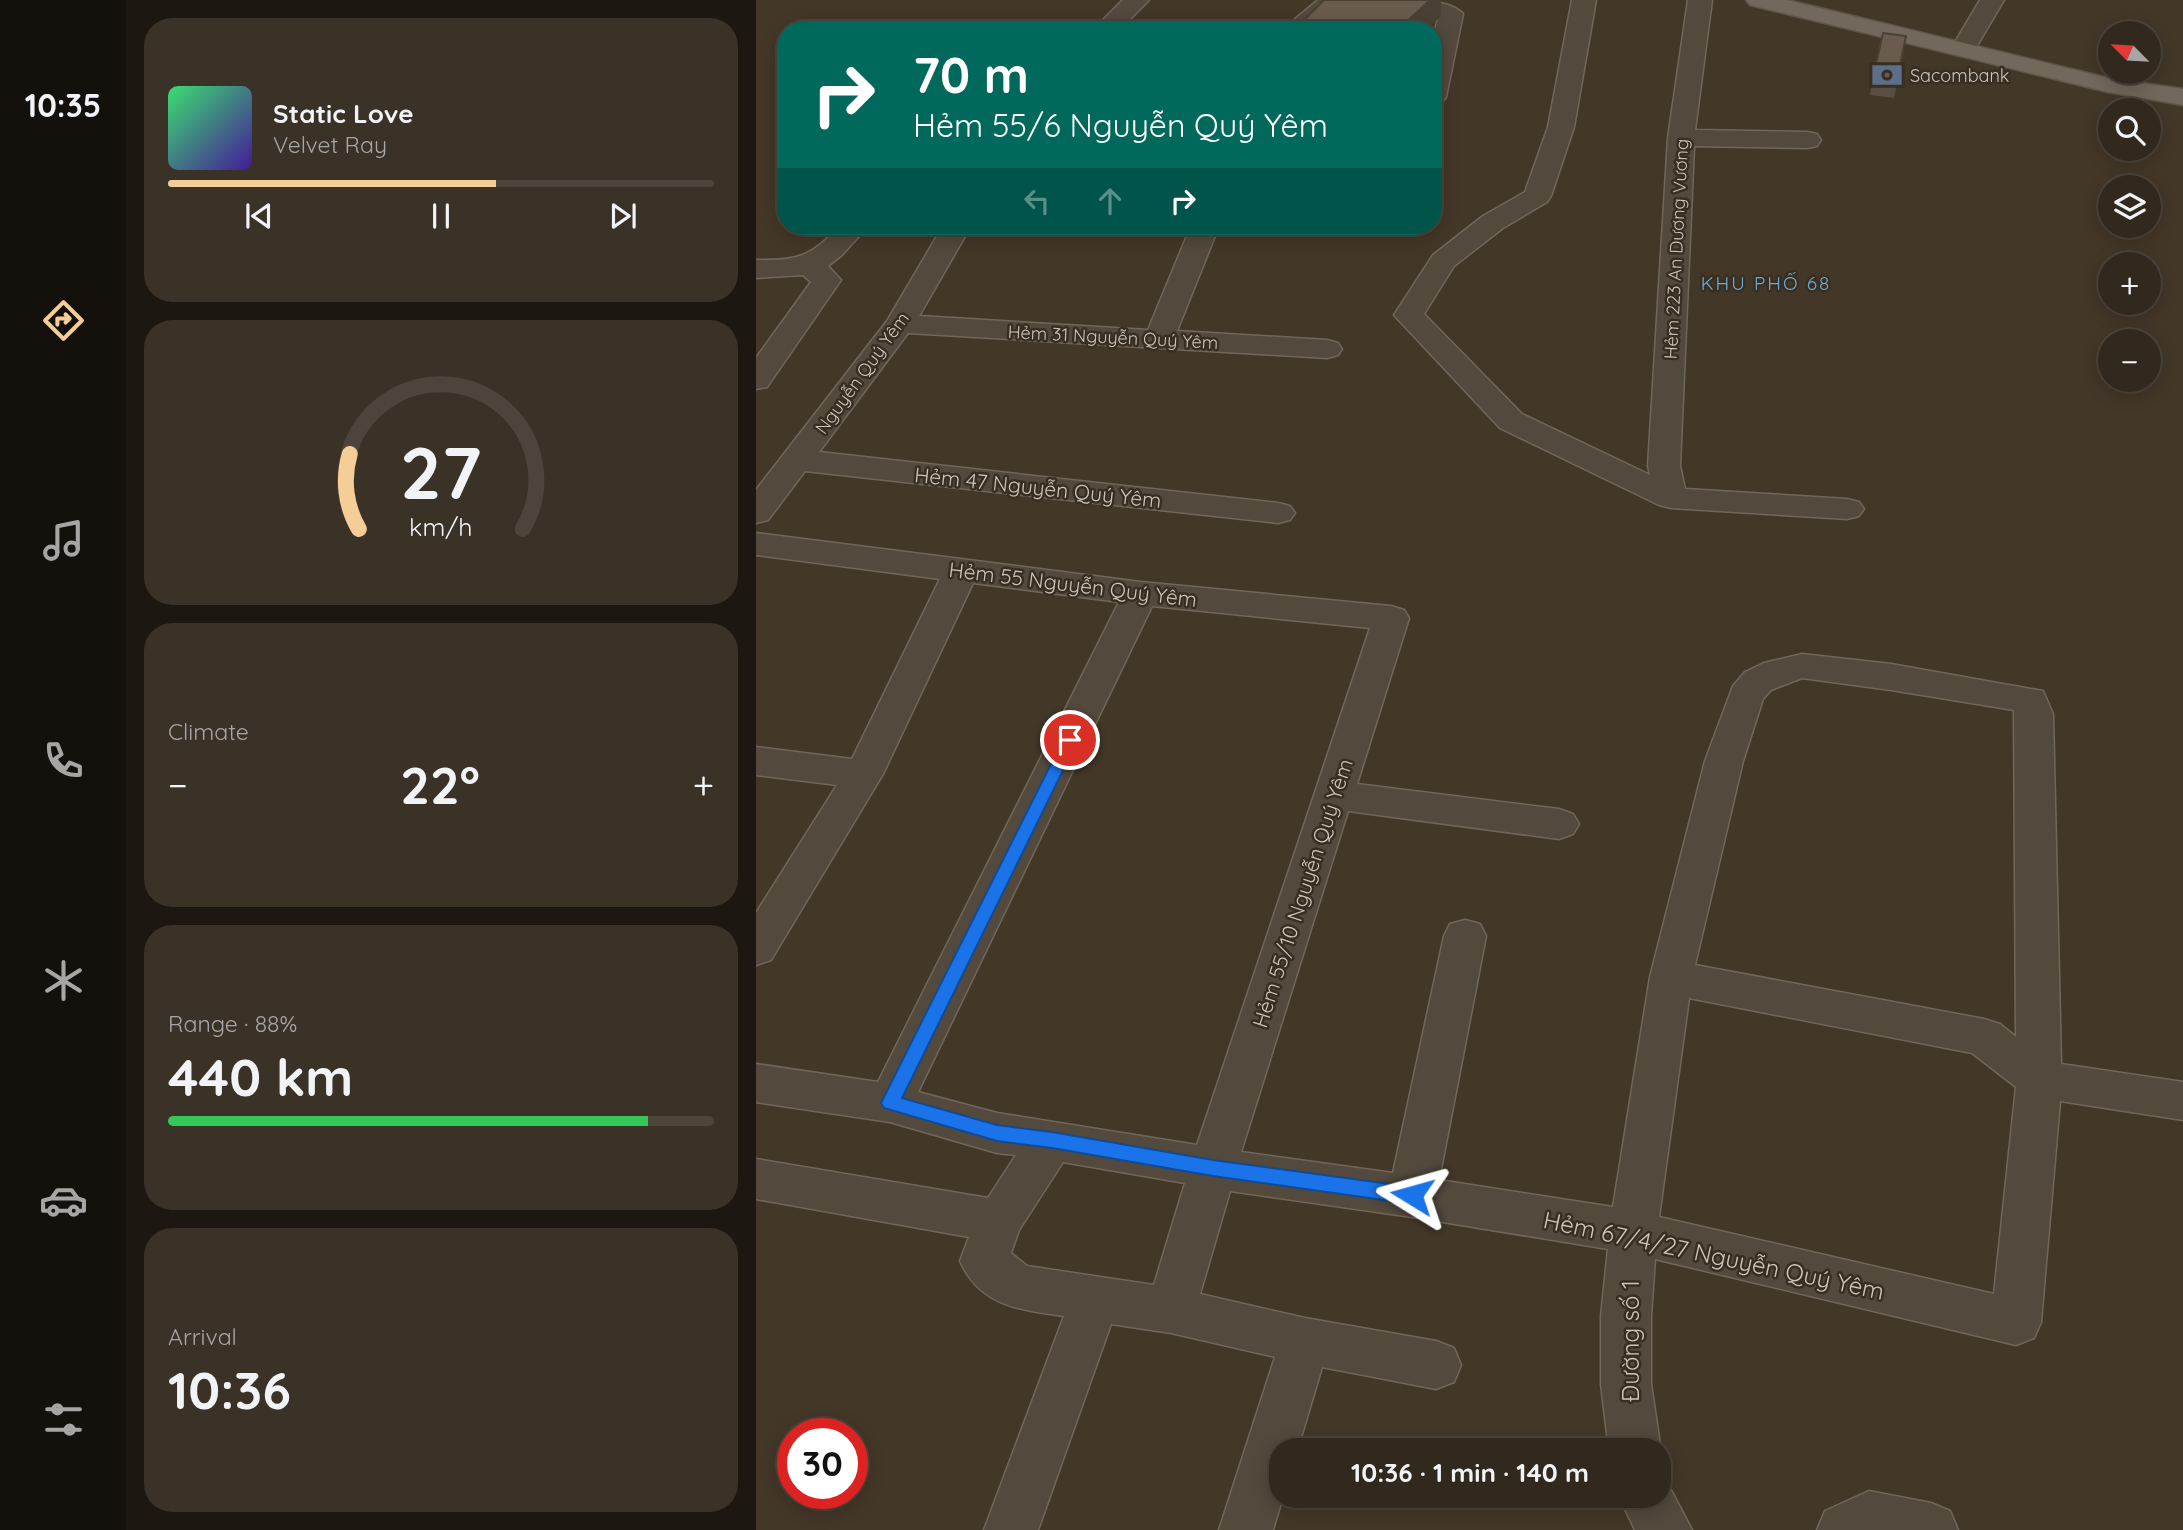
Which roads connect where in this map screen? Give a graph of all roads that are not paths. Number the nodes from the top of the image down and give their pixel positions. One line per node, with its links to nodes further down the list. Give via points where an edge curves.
1 (1137, 0): 8 (street)
2 (1333, 0): 9 (street)
3 (1411, 0): 11 (street, via 1451,13)
4 (1584, 0): 28 (street, via 1561,127 1538,196 1493,222 1443,261 1409,315 1511,421)
5 (1700, 0): 16 (street, Hẻm 223 An Dương Vương)
6 (1758, 0): 10 (main road)
7 (1992, 0): 10 (street)
8 (1115, 21)
9 (1306, 21)
10 (1963, 49): 13 (main road)
11 (1442, 54)
12 (2183, 92): 13 (main road)
13 (2153, 97): 14 (main road); 15 (main road)
14 (2183, 97)
15 (2183, 115)
16 (1681, 138): 17 (street); 28 (street, Hẻm 223 An Dương Vương, via 1664,466)
17 (1808, 140)
18 (847, 235): 21 (street, via 833,252)
19 (952, 235): 23 (street, Nguyễn Quý Yêm)
20 (1201, 235): 24 (street)
21 (809, 265): 22 (street); 26 (street, via 827,280)
22 (756, 269)
23 (900, 324): 24 (street, Hẻm 31 Nguyễn Quý Yêm); 27 (street, Nguyễn Quý Yêm)
24 (1159, 339): 25 (street, Hẻm 31 Nguyễn Quý Yêm)
25 (1327, 349)
26 (756, 380)
27 (798, 460): 30 (street, Nguyễn Quý Yêm); 31 (street, Hẻm 47 Nguyễn Quý Yêm)
28 (1671, 498): 29 (street)
29 (1847, 509)
30 (756, 513)
31 (1278, 513)
32 (756, 544): 33 (street, Hẻm 55 Nguyễn Quý Yêm)
33 (962, 570): 34 (street, Hẻm 55 Nguyễn Quý Yêm); 37 (street)
34 (1141, 593): 35 (street, Hẻm 55 Nguyễn Quý Yêm); 46 (street)
35 (1391, 618): 38 (street, Hẻm 55/10 Nguyễn Quý Yêm)
36 (756, 761): 37 (street)
37 (864, 774): 41 (street)
38 (1332, 795): 39 (street); 48 (street, Hẻm 55/10 Nguyễn Quý Yêm)
39 (1559, 824)
40 (1465, 936): 50 (street)
41 (756, 948)
42 (1671, 977): 43 (street, via 1984,1037); 43 (street, Đường số 1, via 1724,761 1746,695 1758,681 1802,666 2030,700 2034,713); 52 (street, Đường số 1)
43 (2039, 1079): 45 (street); 52 (street, Hẻm 67/4/27 Nguyễn Quý Yêm, via 2016,1322)
44 (756, 1083): 46 (street, Hẻm 67/4/27 Nguyễn Quý Yêm)
45 (2183, 1101)
46 (890, 1103): 47 (street, Hẻm 67/4/27 Nguyễn Quý Yêm, via 997,1133)
47 (1052, 1140): 48 (street, Hẻm 67/4/27 Nguyễn Quý Yêm); 51 (street)
48 (1213, 1168): 50 (street, Hẻm 67/4/27 Nguyễn Quý Yêm); 54 (street, Hẻm 55/10 Nguyễn Quý Yêm)
49 (756, 1179): 51 (street)
50 (1412, 1195): 52 (street, Hẻm 67/4/27 Nguyễn Quý Yêm)
51 (999, 1221): 53 (street, via 984,1261 1016,1287)
52 (1633, 1232): 57 (street, Đường số 1, via 1626,1316)
53 (1095, 1298): 54 (street); 59 (street)
54 (1171, 1310): 55 (street)
55 (1306, 1341): 56 (street); 60 (street)
56 (1436, 1365)
57 (1633, 1438)
58 (1652, 1508): 61 (street)
59 (1011, 1530)
60 (1246, 1530)
61 (1665, 1530)
62 (1844, 1530): 63 (street, via 1869,1518)
63 (1931, 1530)

